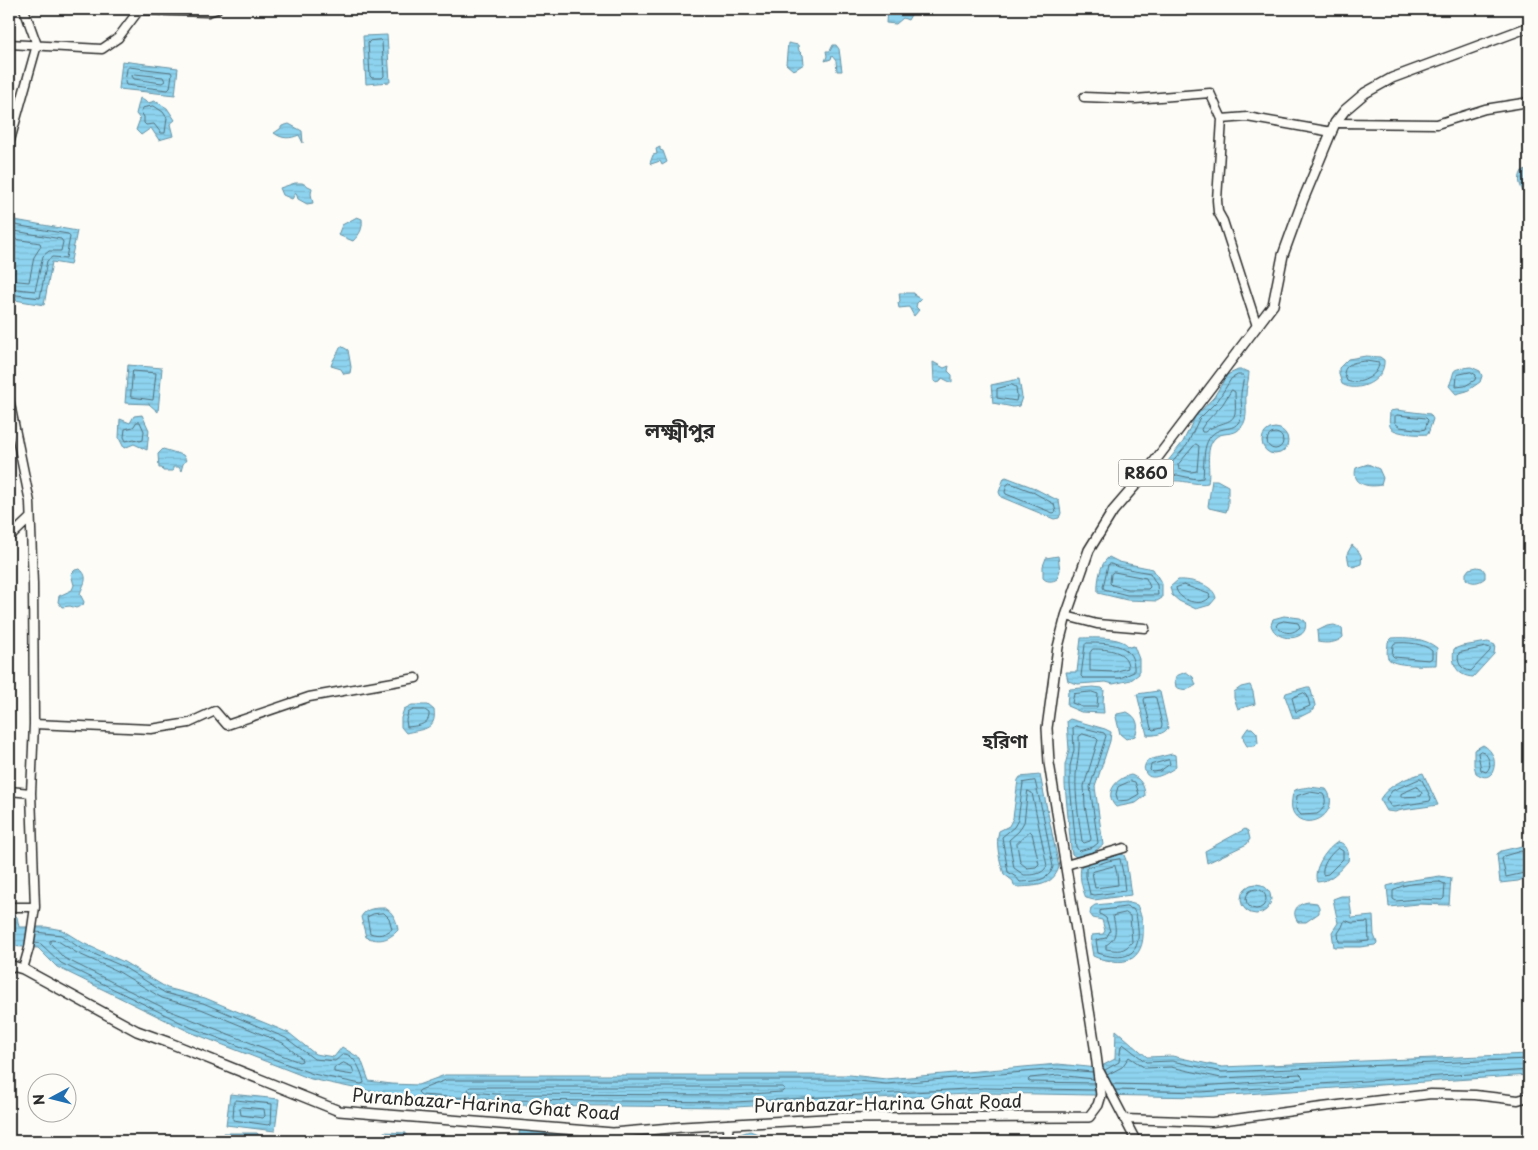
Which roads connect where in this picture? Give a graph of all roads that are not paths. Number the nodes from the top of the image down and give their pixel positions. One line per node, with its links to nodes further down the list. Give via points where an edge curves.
1 (24, 9): 5 (street)
2 (217, 9): 5 (street, via 208,12 139,10 118,38 102,49)
3 (1529, 28): 9 (main road, R860, via 1392,78 1365,93 1346,110)
4 (9, 44): 5 (street)
5 (37, 44): 10 (street)
6 (1084, 97): 8 (street, via 1135,99 1210,93)
7 (1529, 102): 9 (street, via 1485,109 1437,124)
8 (1222, 119): 9 (street, via 1247,117); 11 (street, via 1218,212)
9 (1334, 127): 11 (main road, R860, via 1283,255 1273,305)
10 (9, 144)
11 (1257, 326): 15 (main road, R860, via 1100,530 1089,550)
12 (9, 400): 13 (street, via 30,502)
13 (30, 518): 14 (street); 18 (street)
14 (9, 538)
15 (1066, 616): 16 (street, via 1097,624); 22 (main road, R860, via 1058,647 1047,728 1049,763)
16 (1145, 628)
17 (416, 678): 18 (street, via 309,696 226,725 215,711 189,723 151,730)
18 (34, 724): 20 (street)
19 (9, 791): 20 (street)
20 (31, 792): 23 (street)
21 (1124, 848): 22 (street)
22 (1066, 865): 27 (main road, R860)
23 (34, 906): 24 (street); 26 (street, via 33,928)
24 (9, 907)
25 (9, 965): 26 (main road, Puranbazar-Harina Ghat Road)
26 (23, 969): 30 (main road, Puranbazar-Harina Ghat Road, via 137,1031 339,1111 613,1133)
27 (1098, 1068): 29 (street); 30 (main road, Puranbazar-Harina Ghat Road, via 1101,1095 1089,1117 843,1118)
28 (1529, 1098): 29 (street, via 1431,1094 1212,1122)
29 (1124, 1119): 32 (street)
30 (729, 1124): 31 (street)
31 (727, 1141)
32 (1136, 1141)

